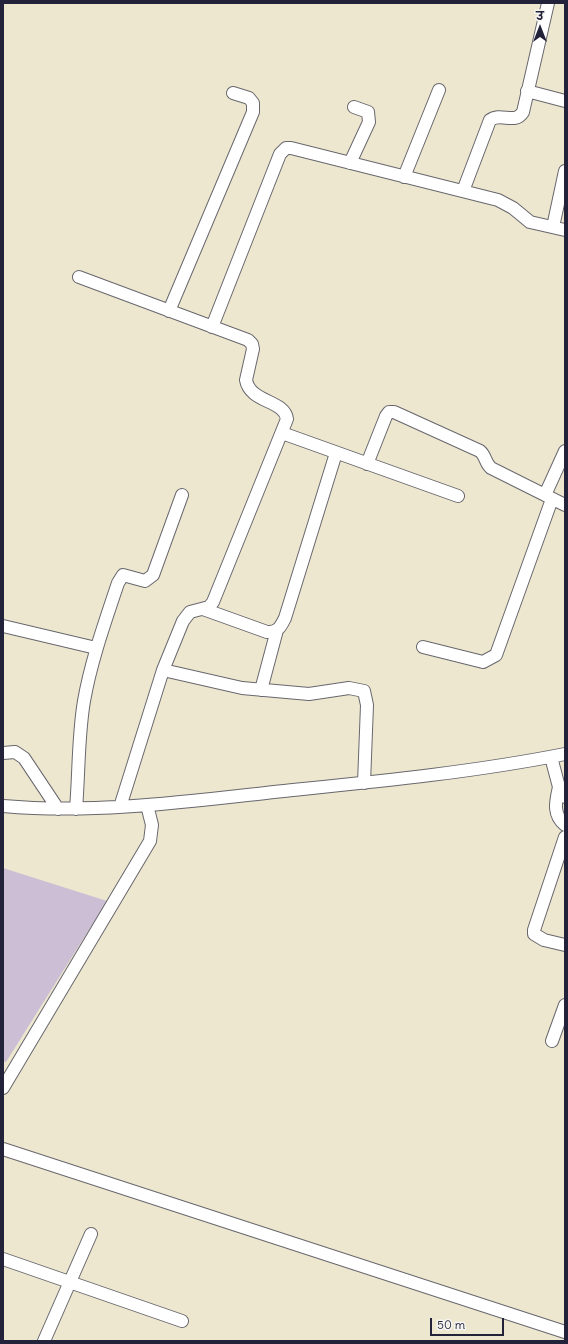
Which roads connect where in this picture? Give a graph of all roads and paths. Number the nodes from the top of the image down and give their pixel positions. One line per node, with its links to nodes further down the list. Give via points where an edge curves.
1 (548, 3): 3 (street)
2 (439, 90): 9 (street)
3 (528, 91): 5 (street); 10 (street, via 520,117 515,119 500,116 490,120)
4 (233, 93): 14 (street, via 249,98 253,103 253,112)
5 (565, 101)
6 (354, 107): 7 (street, via 368,112 370,116)
7 (350, 163): 9 (street); 15 (street, via 290,148 282,150)
8 (565, 171): 11 (street)
9 (404, 177): 10 (street)
10 (463, 191): 11 (street, via 506,204 530,222)
11 (553, 228): 12 (street)
12 (565, 230)
13 (79, 277): 14 (street)
14 (169, 311): 15 (street)
15 (212, 327): 16 (street, via 248,340 252,344 253,354 247,385 253,393 282,409 286,414)
16 (282, 434): 18 (street); 24 (street, via 217,593 209,607)
17 (565, 451): 22 (street)
18 (336, 453): 19 (street); 26 (street, via 285,618)
19 (367, 464): 21 (street); 22 (street, via 386,416 389,412 394,412 480,451 491,468)
20 (182, 495): 28 (street, via 153,575 145,581 126,575 120,579)
21 (458, 496)
22 (549, 497): 23 (street); 27 (street, via 496,655 482,662)
23 (565, 505)
24 (203, 609): 26 (street, via 267,632 273,633); 29 (street, via 190,612 186,616)
25 (3, 626): 28 (street)
26 (277, 630): 30 (street)
27 (423, 647)
28 (96, 648): 40 (street, via 82,714)
29 (163, 670): 30 (street, via 233,687); 38 (street)
30 (261, 690): 34 (street, via 309,694 349,688 364,691 367,705)
31 (3, 754): 39 (street, via 14,752 24,758)
32 (565, 754): 33 (street)
33 (551, 757): 34 (street); 35 (street)
34 (364, 783): 36 (street)
35 (562, 792): 41 (street, via 555,810)
36 (147, 805): 38 (street); 46 (street, via 152,825 150,841)
37 (3, 806): 39 (street)
38 (120, 807): 40 (street)
39 (58, 809): 40 (street)
40 (76, 809)
41 (565, 825)
42 (565, 837): 43 (street, via 534,930 537,938)
43 (565, 945)
44 (565, 1005): 45 (street)
45 (552, 1041)
46 (3, 1088)
47 (3, 1149): 52 (street)
48 (91, 1234): 50 (street)
49 (3, 1259): 50 (street)
50 (69, 1282): 51 (street); 53 (street)
51 (182, 1321)
52 (565, 1332)
53 (44, 1341)

